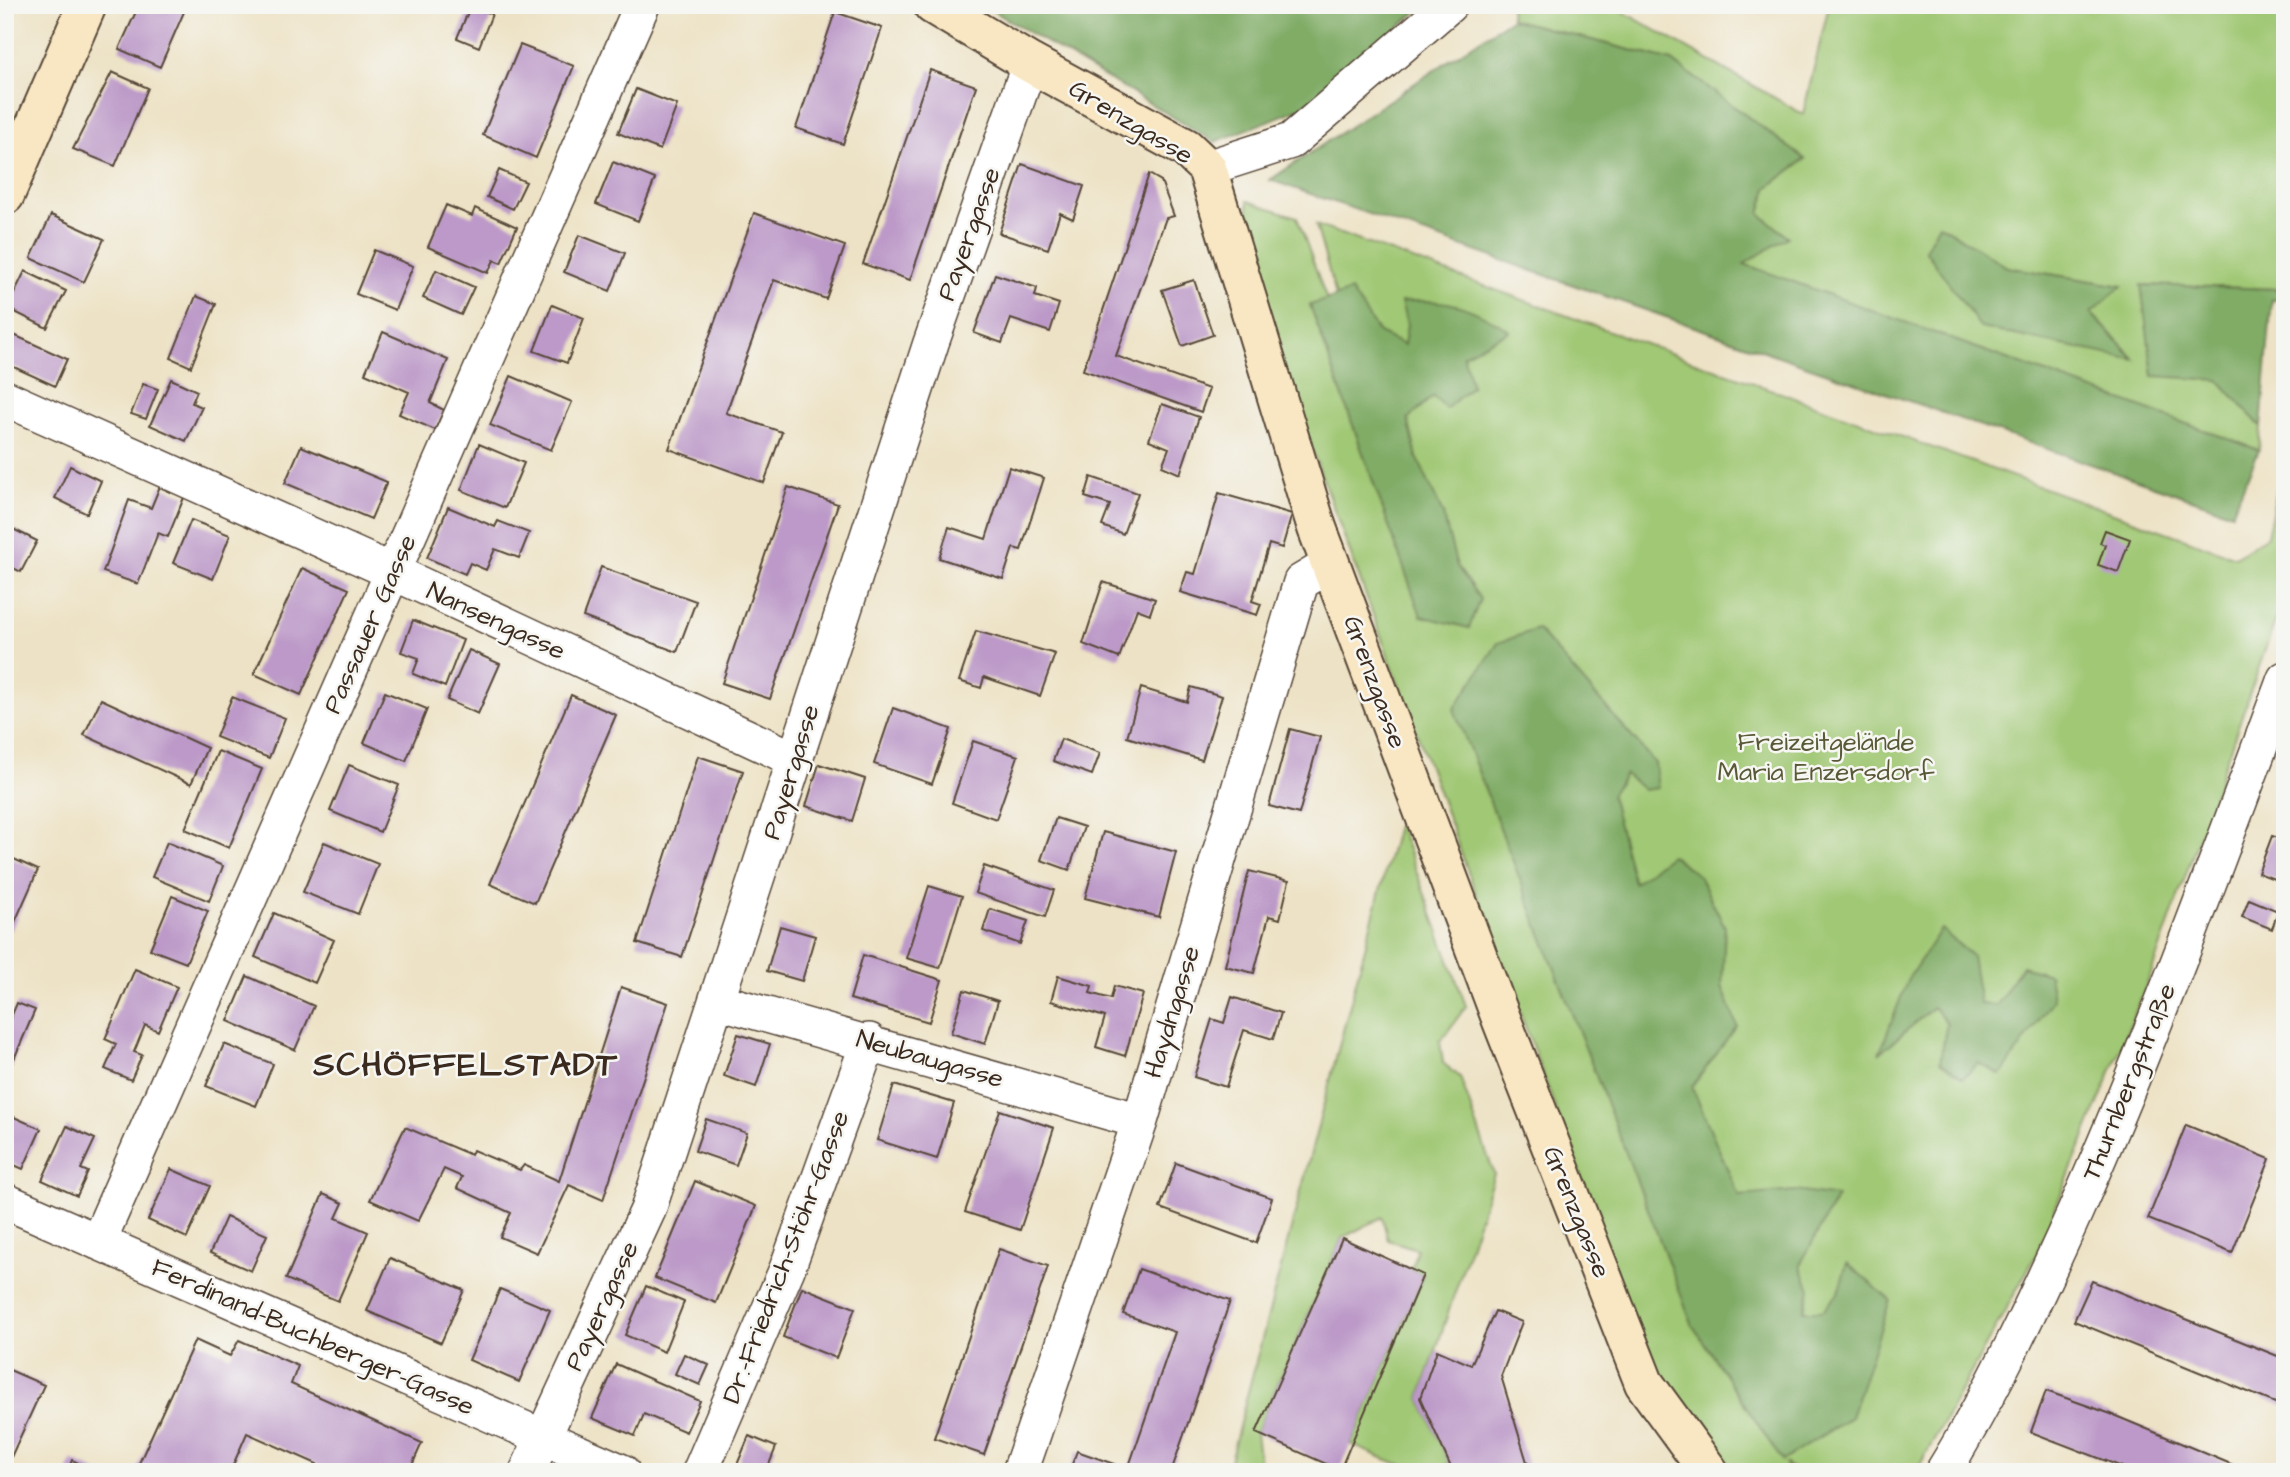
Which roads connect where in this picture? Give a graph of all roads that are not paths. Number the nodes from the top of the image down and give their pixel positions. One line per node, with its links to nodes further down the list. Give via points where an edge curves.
1 (87, 5): 7 (street)
2 (642, 5): 10 (street, Passauer Gasse)
3 (933, 5): 5 (street, Grenzgasse)
4 (1449, 5): 6 (street, via 1291,141)
5 (1030, 63): 6 (street, Grenzgasse, via 1186,149); 12 (street, Payergasse, via 931,343)
6 (1207, 168): 9 (street, Grenzgasse)
7 (5, 195)
8 (5, 398): 10 (street, Nansengasse)
9 (1331, 565): 15 (street, Haydngasse, via 1301,582); 23 (street, Grenzgasse, via 1644,1383)
10 (393, 572): 12 (street, Nansengasse); 17 (street, Passauer Gasse)
11 (2285, 679): 24 (street, Thurnbergstraße, via 2133,1082 1984,1404)
12 (794, 759): 13 (street, Payergasse)
13 (719, 1001): 14 (street, Neubaugasse); 18 (street, Payergasse, via 648,1210)
14 (869, 1041): 15 (street, Neubaugasse); 21 (street, Dr.-Friedrich-Stöhr-Gasse, via 787,1269)
15 (1140, 1121): 22 (street, Haydngasse)
16 (5, 1201): 17 (street, Ferdinand-Buchberger-Gasse)
17 (98, 1242): 18 (street, Ferdinand-Buchberger-Gasse)
18 (542, 1437): 19 (street, Payergasse); 20 (street, Ferdinand-Buchberger-Gasse)
19 (527, 1472)
20 (622, 1472)
21 (700, 1472)
22 (1020, 1472)
23 (1709, 1472)
24 (1943, 1472)

